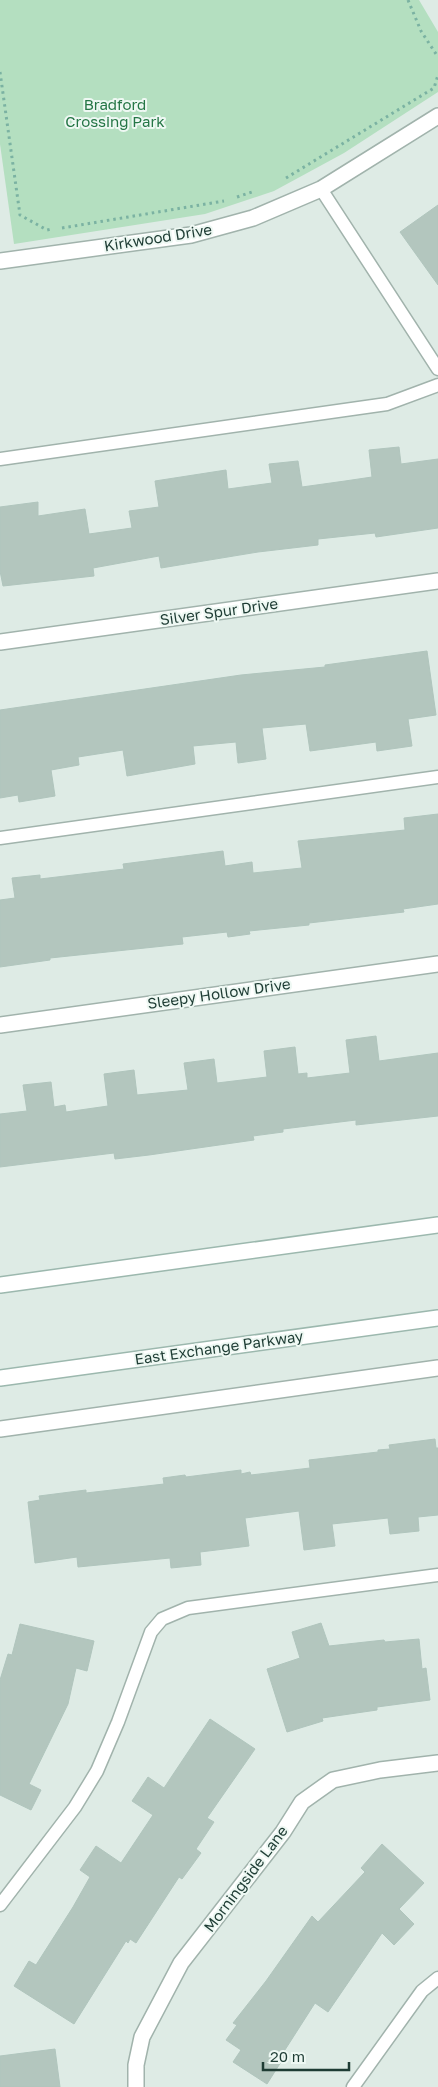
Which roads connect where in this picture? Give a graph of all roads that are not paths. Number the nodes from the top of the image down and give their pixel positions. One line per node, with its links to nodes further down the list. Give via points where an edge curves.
1 (438, 116): 2 (street, Kirkwood Drive)
2 (321, 189): 3 (street, Kirkwood Drive, via 253,218 191,235); 4 (lane)
3 (0, 261)
4 (438, 369)
5 (438, 385): 6 (lane, via 387,404)
6 (0, 459)
7 (438, 581): 8 (street, Silver Spur Drive)
8 (0, 642)
9 (438, 777): 10 (lane)
10 (0, 838)
11 (438, 964): 12 (street, Sleepy Hollow Drive)
12 (0, 1025)
13 (438, 1225): 14 (street)
14 (0, 1285)
15 (438, 1318): 17 (street, East Exchange Parkway)
16 (438, 1368): 18 (street)
17 (0, 1378)
18 (0, 1428)
19 (438, 1575): 21 (lane, via 188,1608 162,1619 151,1632 97,1771 75,1807)
20 (438, 1763): 23 (street, Morningside Lane, via 333,1780 302,1802 283,1832 181,1963 142,2037 136,2065)
21 (0, 1905)
22 (438, 1978): 24 (lane, via 422,1991)
23 (136, 2087)
24 (352, 2087)

